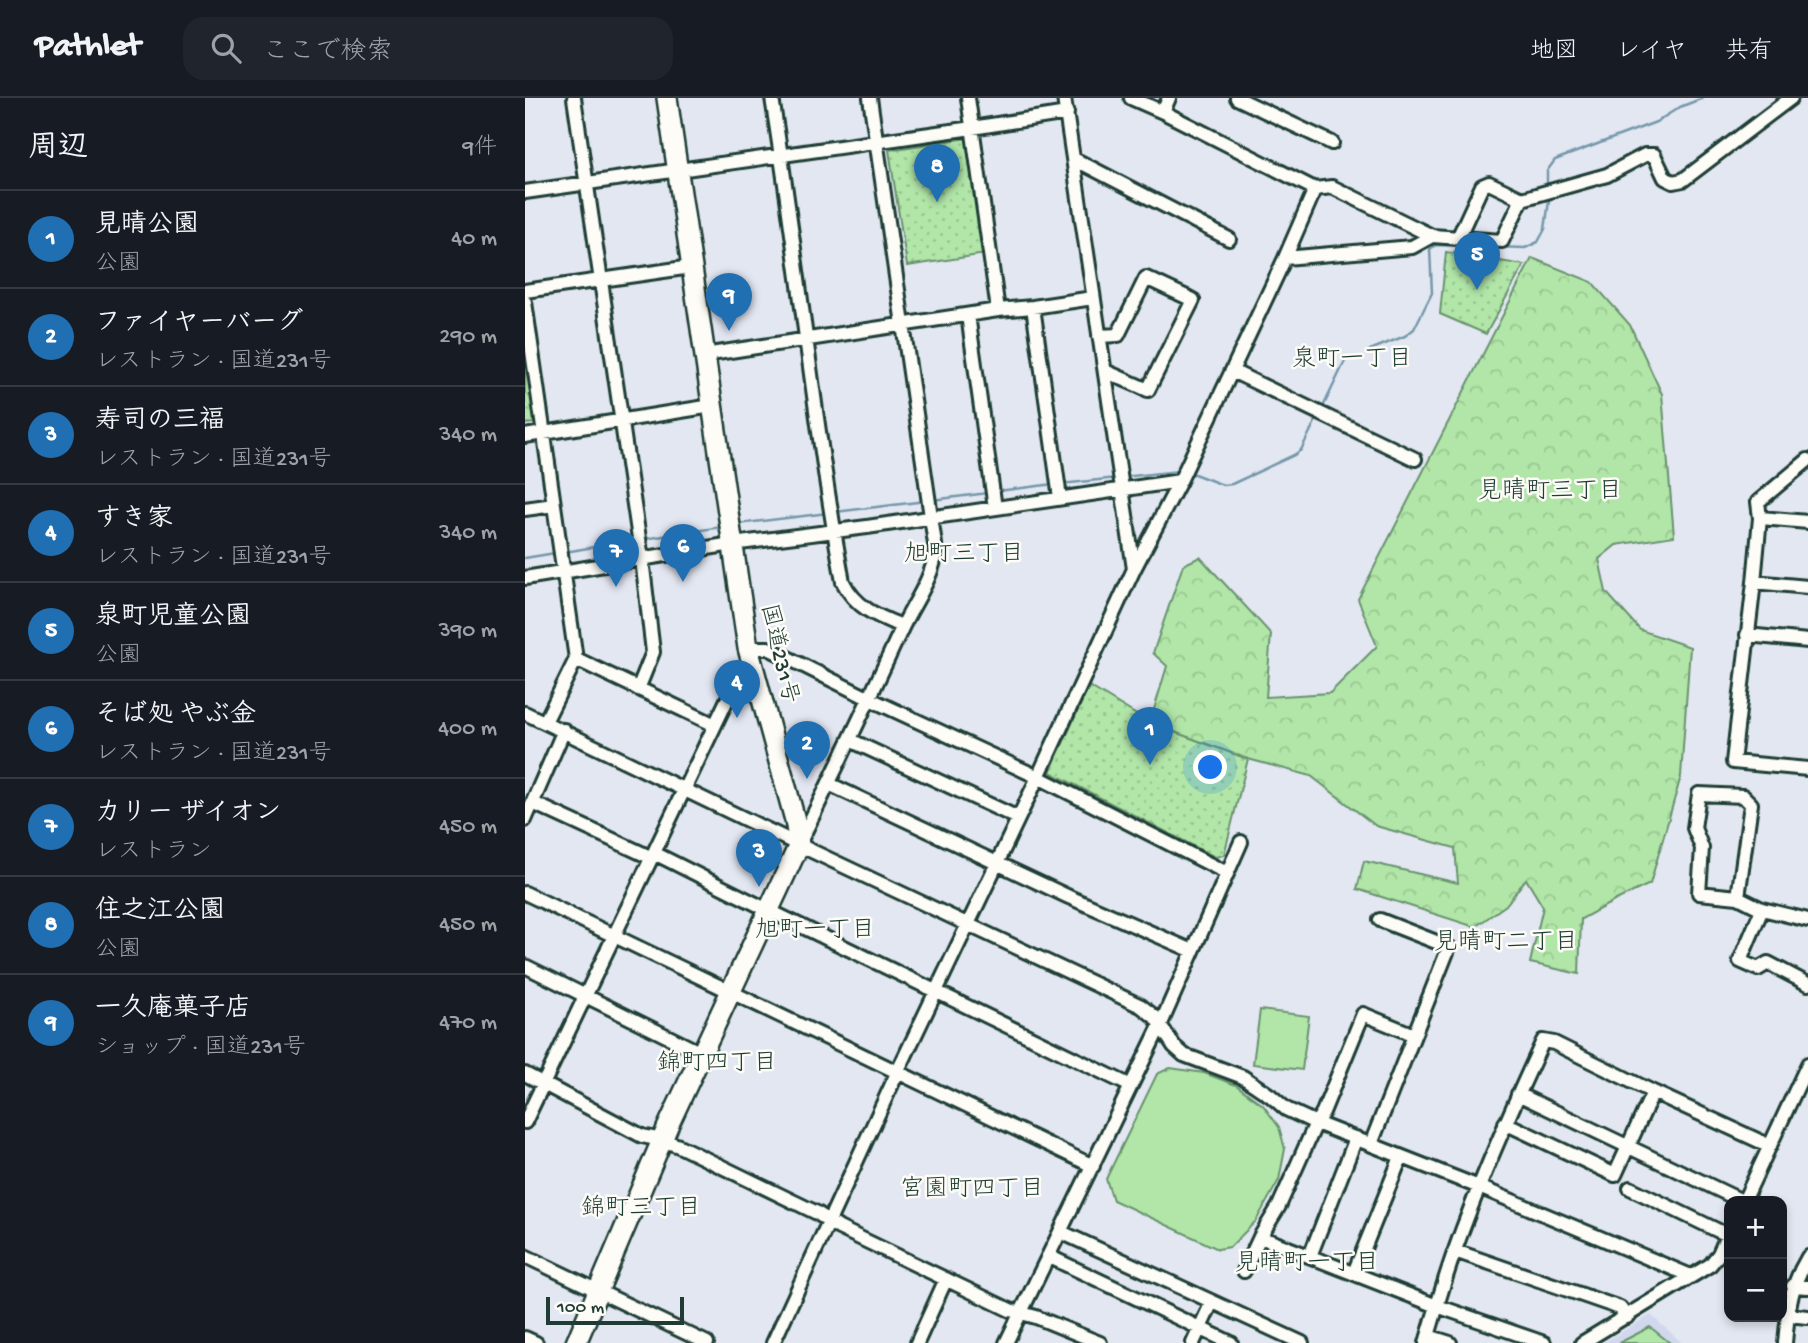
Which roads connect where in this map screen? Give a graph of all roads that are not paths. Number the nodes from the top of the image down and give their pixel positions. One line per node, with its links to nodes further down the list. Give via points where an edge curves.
1 (574, 98): 19 (street)
2 (667, 98): 18 (highway, 国道231号)
3 (772, 98): 16 (street)
4 (870, 98): 14 (street)
5 (968, 98): 13 (street)
6 (1065, 98): 12 (street)
7 (1131, 98): 11 (street)
8 (1169, 98): 11 (street)
9 (1237, 98): 15 (street)
10 (1791, 98): 22 (street, via 1683,180 1673,183 1665,178 1654,155 1645,155 1607,174)
11 (1163, 112): 20 (street)
12 (1067, 113): 13 (street); 17 (street)
13 (972, 128): 14 (street); 33 (street)
14 (876, 142): 16 (street); 35 (street)
15 (1332, 143)
16 (781, 155): 18 (street); 37 (street)
17 (1074, 159): 25 (street); 30 (street)
18 (678, 171): 19 (street); 27 (highway, 国道231号)
19 (586, 183): 21 (street); 28 (street)
20 (1315, 189): 23 (street, via 1332,187); 26 (street)
21 (525, 192)
22 (1522, 199): 24 (street, via 1502,241); 24 (street, via 1489,183 1482,186)
23 (1432, 236): 24 (street); 26 (street, via 1412,247)
24 (1458, 238)
25 (1230, 239)
26 (1285, 258): 39 (street)
27 (691, 267): 28 (street); 38 (highway, 国道231号)
28 (600, 280): 29 (street); 42 (street)
29 (525, 291)
30 (1093, 298): 32 (street); 36 (street)
31 (525, 302): 43 (street)
32 (1033, 307): 33 (street); 49 (street)
33 (998, 310): 34 (street)
34 (968, 315): 35 (street); 51 (street)
35 (902, 325): 37 (street); 53 (street)
36 (1099, 336): 40 (street); 40 (street, via 1118,335 1146,278 1193,300 1148,390)
37 (806, 340): 38 (street); 56 (street)
38 (704, 355): 41 (highway, 国道231号)
39 (1232, 370): 45 (street); 47 (street)
40 (1105, 371): 48 (street)
41 (712, 406): 42 (street); 57 (highway, 国道231号)
42 (621, 420): 43 (street); 58 (street)
43 (544, 433): 44 (street); 50 (street)
44 (525, 436)
45 (1415, 459)
46 (1808, 460): 54 (street, via 1758,502)
47 (1180, 481): 48 (street); 59 (street)
48 (1123, 490): 49 (street); 59 (street)
49 (1061, 498): 51 (street)
50 (554, 505): 52 (street); 60 (street)
51 (995, 508): 53 (street)
52 (525, 509)
53 (932, 517): 56 (street); 64 (street, via 933,566)
54 (1760, 518): 55 (street); 62 (street)
55 (1808, 523)
56 (834, 531): 57 (street); 64 (street, via 848,592 872,614)
57 (732, 544): 58 (street); 67 (highway, 国道231号)
58 (642, 559): 60 (street); 69 (street, via 653,652)
59 (1134, 569): 77 (street)
60 (563, 572): 61 (street); 68 (street)
61 (525, 578)
62 (1753, 582): 63 (street); 65 (street)
63 (1808, 587)
64 (902, 626): 70 (street)
65 (1747, 635): 66 (street); 76 (street, via 1733,762)
66 (1808, 641)
67 (751, 657): 70 (street, via 768,648); 73 (street); 84 (highway, 国道231号)
68 (576, 659): 69 (street); 72 (street)
69 (638, 689): 73 (street)
70 (870, 699): 75 (street); 77 (street)
71 (525, 713): 72 (street)
72 (545, 722): 74 (street)
73 (715, 725): 79 (street)
74 (564, 730): 79 (street); 80 (street)
75 (851, 740): 78 (street); 81 (street)
76 (1808, 769)
77 (1038, 777): 81 (street); 87 (street)
78 (829, 784): 84 (street); 86 (street)
79 (685, 790): 84 (street); 85 (street)
80 (533, 803): 82 (street); 85 (street)
81 (1018, 818): 86 (street)
82 (525, 820)
83 (1241, 842): 87 (street)
84 (799, 845): 91 (highway); 94 (street)
85 (653, 856): 91 (street); 95 (street)
86 (996, 863): 94 (street); 96 (street)
87 (1227, 873): 96 (street)
88 (525, 893): 95 (street)
89 (1738, 897): 89 (street, via 1699,893 1702,848 1694,828 1699,794 1743,796 1751,804); 90 (street)
90 (1762, 909): 93 (street); 98 (street, via 1740,961 1758,969 1768,962)
91 (768, 910): 99 (street); 100 (highway)
92 (1380, 920): 103 (street, via 1449,947)
93 (1808, 920)
94 (967, 924): 99 (street); 102 (street, via 1141,1006)
95 (615, 935): 100 (street); 101 (street)
96 (1193, 951): 102 (street)
97 (525, 966): 101 (street)
98 (1808, 984)
99 (936, 990): 105 (street); 109 (street)
100 (730, 991): 104 (highway); 105 (street)
101 (586, 996): 104 (street); 108 (street)
102 (1160, 1026): 109 (street); 113 (street, via 1184,1055 1243,1077 1286,1109)
103 (1414, 1035): 113 (street, via 1363,1014); 117 (street)
104 (701, 1053): 116 (highway)
105 (898, 1072): 121 (street); 126 (street)
106 (1806, 1073): 119 (street)
107 (525, 1074): 108 (street)
108 (544, 1084): 112 (street); 116 (street, via 642,1136)
109 (1131, 1086): 121 (street)
110 (1653, 1093): 111 (street, via 1543,1041); 118 (street); 119 (street)
111 (1518, 1094): 114 (street); 118 (street)
112 (525, 1122)
113 (1316, 1123): 115 (street); 129 (street)
114 (1505, 1123): 118 (street, via 1615,1175); 122 (street)
115 (1356, 1138): 117 (street); 134 (street)
116 (662, 1140): 126 (street); 142 (highway)
117 (1371, 1144): 120 (street)
118 (1627, 1146): 124 (street)
119 (1770, 1146): 125 (street)
120 (1401, 1157): 122 (street); 137 (street)
121 (1093, 1166): 128 (street)
122 (1479, 1186): 131 (street); 138 (street)
123 (1630, 1188): 127 (street)
124 (1732, 1196)
125 (1745, 1196)
126 (828, 1220): 139 (street); 156 (street)
127 (1724, 1231)
128 (1061, 1232): 133 (street); 143 (street)
129 (1260, 1237): 134 (street); 136 (street)
130 (1724, 1242): 138 (street, via 1710,1265)
131 (1455, 1251): 144 (street); 147 (street, via 1620,1308)
132 (525, 1256): 142 (street)
133 (1048, 1256): 145 (street); 150 (street)
134 (1310, 1256): 137 (street)
135 (1808, 1257): 140 (street)
136 (1244, 1271)
137 (1354, 1273): 144 (street)
138 (1691, 1276): 147 (street)
139 (946, 1279): 145 (street); 157 (street)
140 (1793, 1286): 141 (street); 146 (street)
141 (1808, 1287)
142 (598, 1291): 154 (highway); 155 (street)
143 (1212, 1302): 150 (street); 162 (street)
144 (1437, 1306): 152 (street); 164 (street)
145 (1021, 1313): 158 (street); 159 (street)
146 (1787, 1315): 148 (street)
147 (1627, 1317): 165 (street)
148 (1808, 1317)
149 (1786, 1322): 166 (street)
150 (1200, 1328): 160 (street); 161 (street)
151 (525, 1338): 153 (street)
152 (1427, 1339): 163 (street)
153 (536, 1343)
154 (576, 1343)
155 (707, 1343)
156 (773, 1343)
157 (917, 1343)
158 (1006, 1343)
159 (1100, 1343)
160 (1193, 1343)
161 (1231, 1343)
162 (1302, 1343)
163 (1450, 1343)
164 (1544, 1343)
165 (1582, 1343)
166 (1785, 1343)

